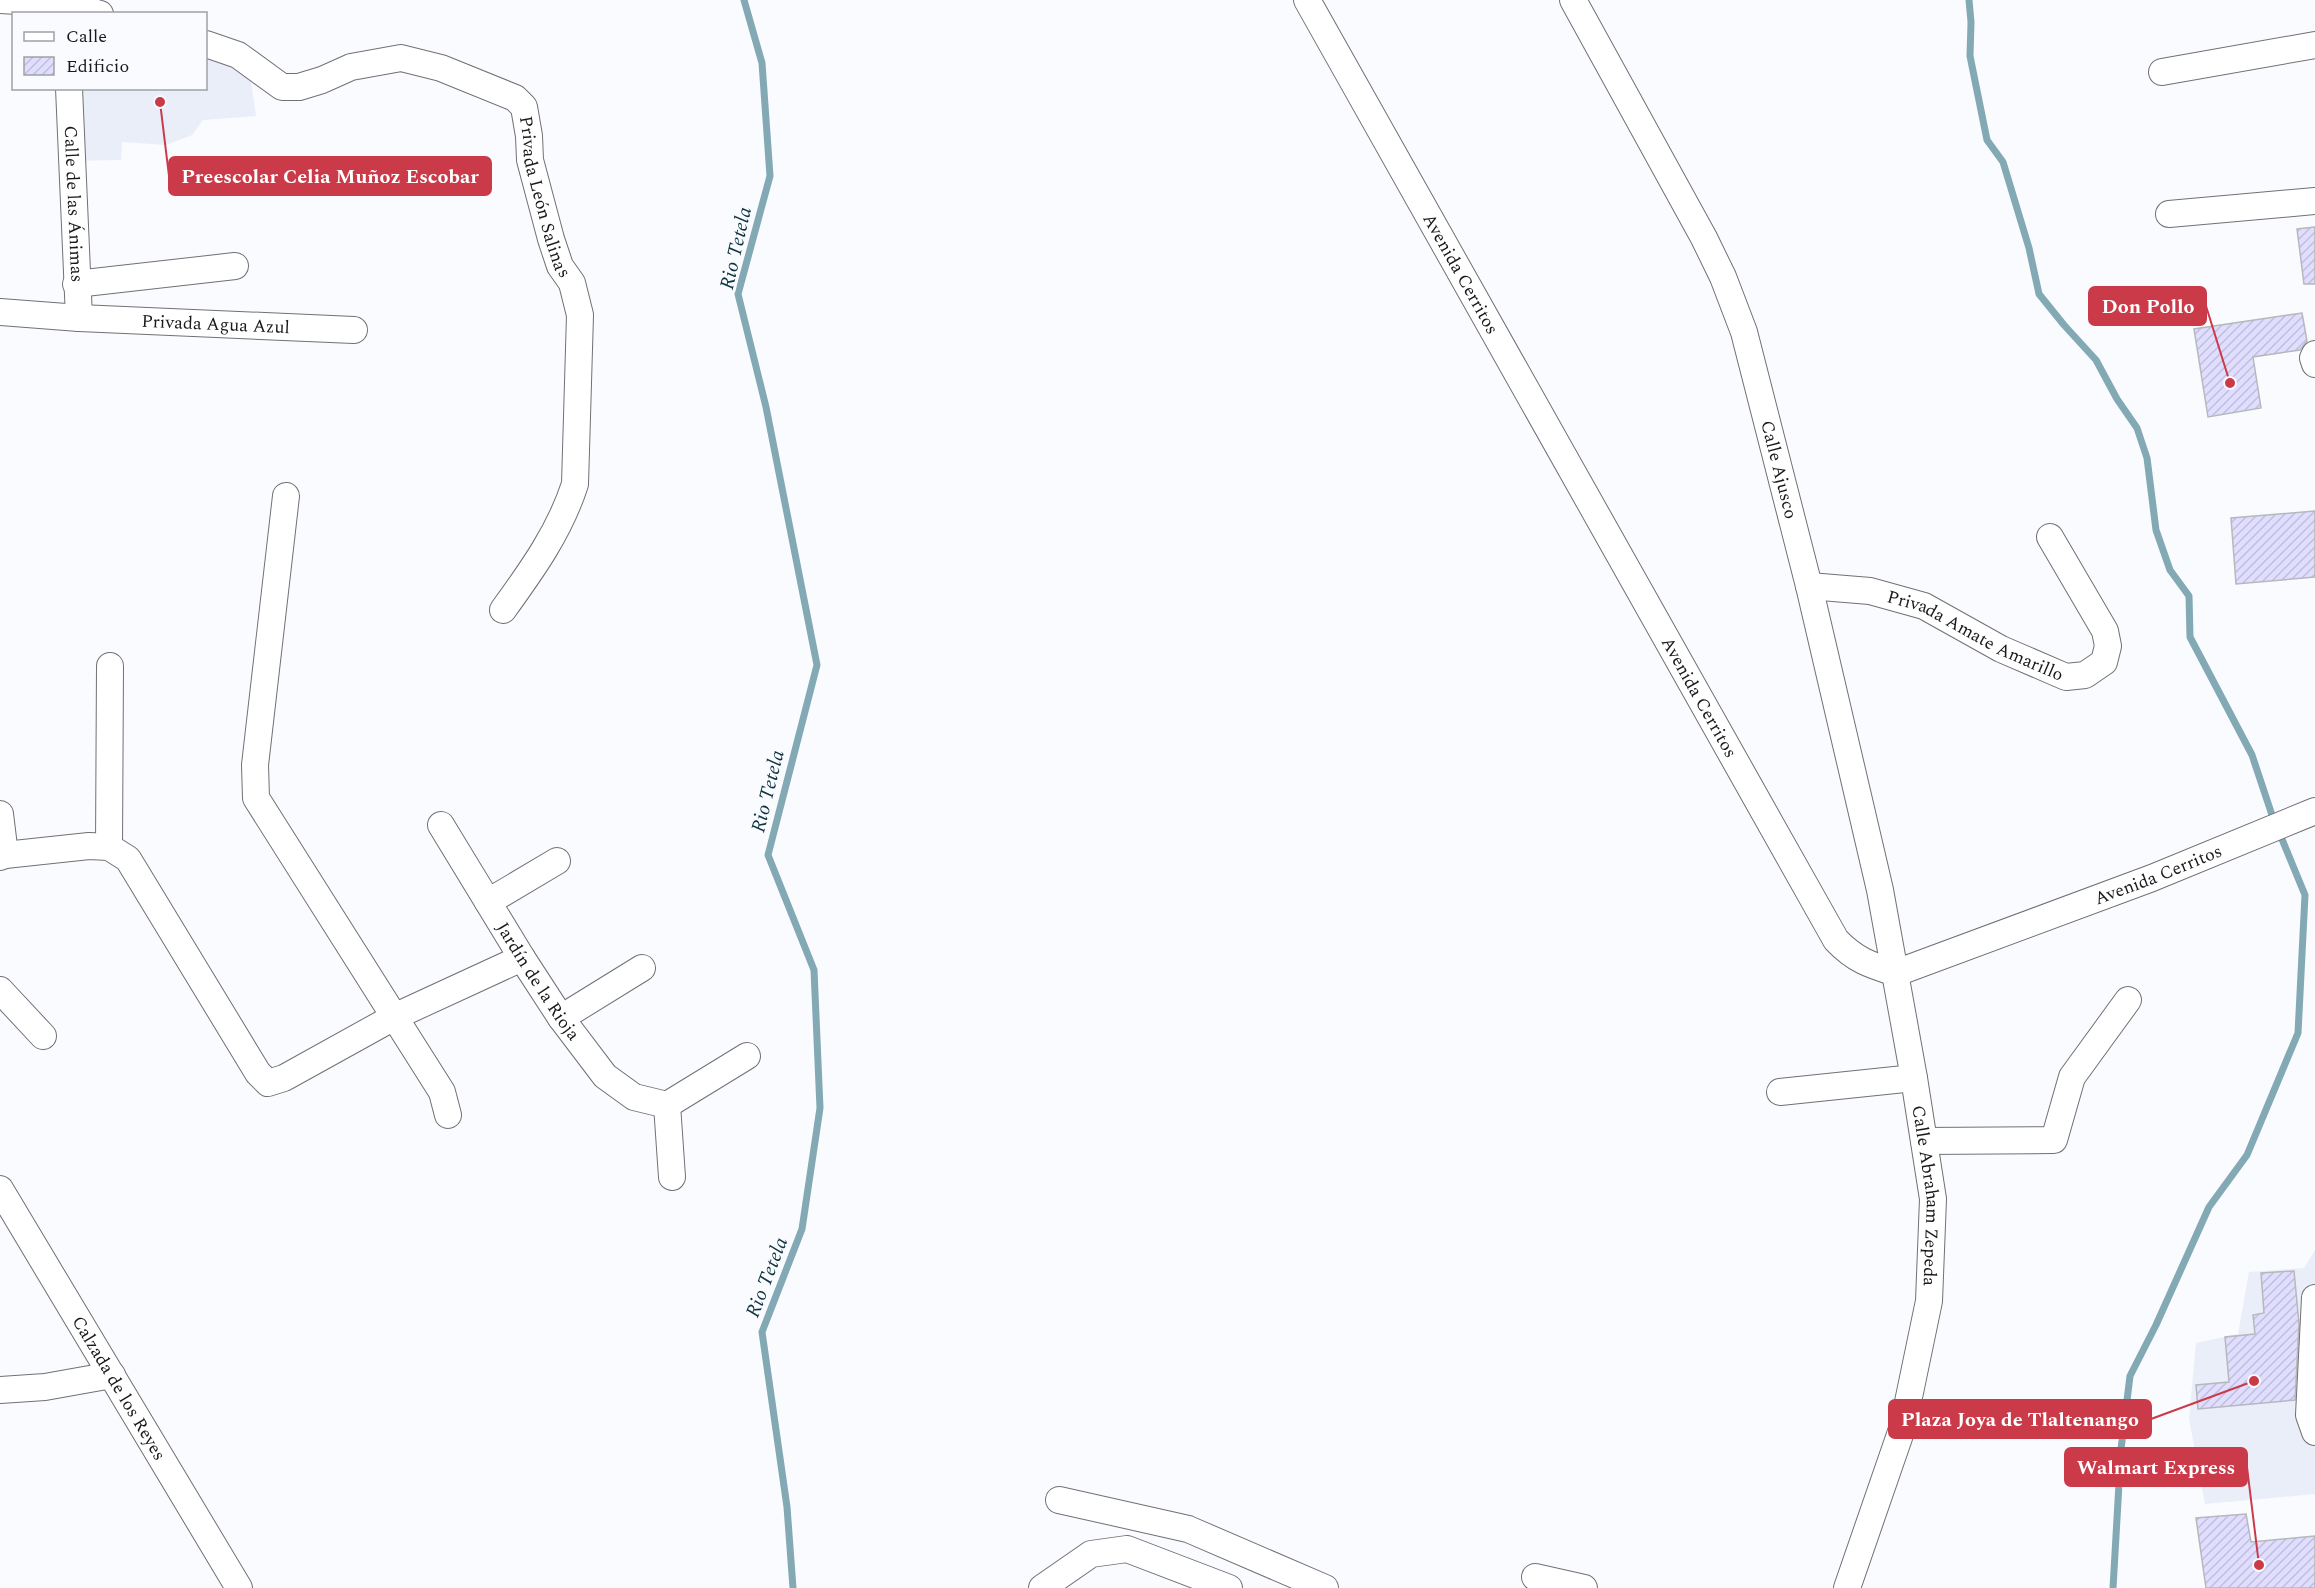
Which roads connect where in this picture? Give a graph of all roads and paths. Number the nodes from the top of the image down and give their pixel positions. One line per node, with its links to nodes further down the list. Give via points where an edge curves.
1 (0, 0): 4 (street)
2 (1307, 0): 33 (street, Avenida Cerritos, via 1836,940 1862,962)
3 (1573, 0): 21 (street, Calle Ajusco, via 1723,277 1744,332)
4 (66, 6): 5 (street)
5 (92, 12)
6 (207, 44): 22 (street, Privada León Salinas, via 238,55 282,87 299,87 351,67 401,58 515,98 524,107 530,160 554,248 572,283 580,315 575,484 548,545)
7 (2315, 45): 8 (street)
8 (2162, 72)
9 (69, 90): 13 (street, Calle de las Ánimas)
10 (2315, 201): 11 (street)
11 (2169, 214)
12 (235, 266): 13 (street)
13 (76, 284): 15 (street, Calle de las Ánimas)
14 (0, 312): 15 (street, Privada Agua Azul)
15 (79, 318): 16 (street, Privada Agua Azul)
16 (354, 330)
17 (2315, 354): 18 (street)
18 (2315, 364)
19 (286, 496): 36 (street, via 255,765 256,798)
20 (2050, 537): 21 (street, Privada Amate Amarillo, via 2105,631 2108,646 2104,662 2085,675 2066,677 2051,672 2001,650 1924,606 1870,591)
21 (1809, 586): 33 (street, Calle Ajusco)
22 (503, 610)
23 (110, 666): 27 (street)
24 (2315, 811): 33 (street, Avenida Cerritos, via 2152,878)
25 (0, 814): 28 (street)
26 (441, 825): 30 (street, Jardín de la Rioja)
27 (109, 847): 28 (street); 36 (street, via 128,860 268,1083)
28 (2, 856)
29 (557, 861): 30 (street)
30 (488, 902): 31 (street, Jardín de la Rioja)
31 (522, 958): 36 (street); 37 (street, Jardín de la Rioja)
32 (642, 968): 37 (street)
33 (1896, 973): 40 (street, Calle Abraham Zepeda)
34 (0, 990): 38 (street)
35 (2128, 1000): 44 (street, via 2072,1077 2054,1140)
36 (396, 1016): 43 (street, via 442,1092)
37 (561, 1018): 42 (street, Jardín de la Rioja, via 605,1076 634,1097)
38 (43, 1036)
39 (747, 1056): 42 (street)
40 (1914, 1078): 41 (street); 44 (street, Calle Abraham Zepeda)
41 (1780, 1092)
42 (667, 1105): 45 (street)
43 (448, 1114)
44 (1924, 1141): 58 (street, Calle Abraham Zepeda, via 1933,1199 1929,1301 1903,1426)
45 (672, 1177)
46 (4, 1202): 48 (street, Calzada de los Reyes)
47 (2315, 1298): 50 (street, via 2309,1415)
48 (112, 1375): 49 (street); 53 (street, Calzada de los Reyes)
49 (0, 1390)
50 (2315, 1432)
51 (1059, 1500): 56 (street, via 1188,1528)
52 (1535, 1577): 57 (street)
53 (240, 1588)
54 (1042, 1588): 55 (street, via 1091,1554 1127,1549)
55 (1229, 1588)
56 (1324, 1588)
57 (1584, 1588)
58 (1847, 1588)

